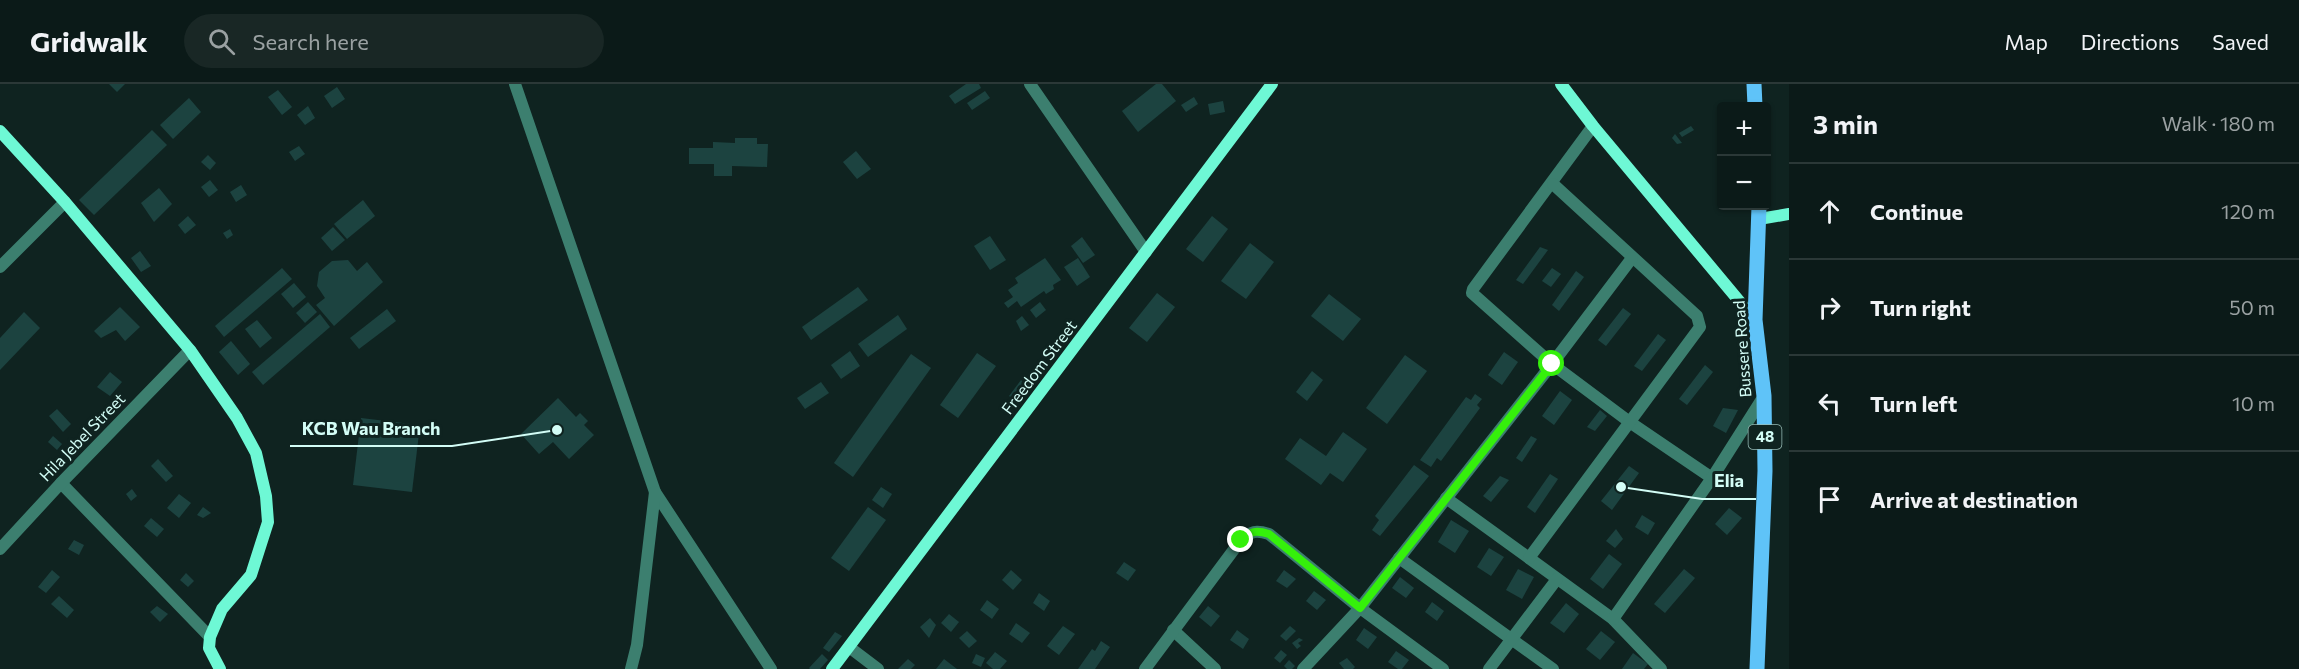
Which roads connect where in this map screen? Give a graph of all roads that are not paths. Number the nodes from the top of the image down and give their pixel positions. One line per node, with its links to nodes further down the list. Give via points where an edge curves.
1 (515, 84): 23 (street)
2 (1030, 84): 13 (street)
3 (1272, 84): 13 (street, Freedom Street)
4 (1561, 84): 7 (street)
5 (1754, 84): 6 (main road)
6 (1755, 102)
7 (1593, 126): 9 (street); 16 (street)
8 (0, 131): 10 (street)
9 (1553, 184): 14 (street); 18 (street, via 1472,293)
10 (65, 202): 15 (street); 17 (street)
11 (1759, 212): 12 (street); 16 (main road, Bussere Road / 48)
12 (1789, 214)
13 (1146, 252): 34 (street, Freedom Street)
14 (1632, 258): 18 (street); 20 (street, via 1697,316 1700,327)
15 (0, 267)
16 (1755, 320): 19 (main road, Bussere Road / 48)
17 (190, 350): 22 (street, Hila Jebel Street); 32 (street, via 256,453 268,522 251,575 222,609)
18 (1552, 364): 20 (street); 24 (street)
19 (1764, 396): 21 (street); 47 (main road, Bussere Road / 48)
20 (1631, 423): 21 (street); 27 (street)
21 (1712, 478): 30 (street)
22 (61, 483): 25 (street, Hila Jebel Street); 32 (street)
23 (655, 492): 36 (street); 37 (street)
24 (1446, 498): 26 (street); 27 (street)
25 (0, 549)
26 (1399, 558): 29 (street); 33 (street)
27 (1529, 558): 28 (street)
28 (1557, 579): 30 (street); 33 (street)
29 (1360, 608): 31 (street, via 1269,534 1250,532); 42 (street); 43 (street)
30 (1613, 619): 46 (street)
31 (1173, 630): 40 (street); 41 (street)
32 (210, 637): 35 (street, via 209,648)
33 (1513, 639): 44 (street); 45 (street)
34 (849, 647): 38 (street, Freedom Street); 39 (street)
35 (220, 669)
36 (631, 669)
37 (771, 669)
38 (832, 669)
39 (878, 669)
40 (1145, 669)
41 (1215, 669)
42 (1303, 669)
43 (1443, 669)
44 (1489, 669)
45 (1553, 669)
46 (1661, 669)
47 (1757, 669)

